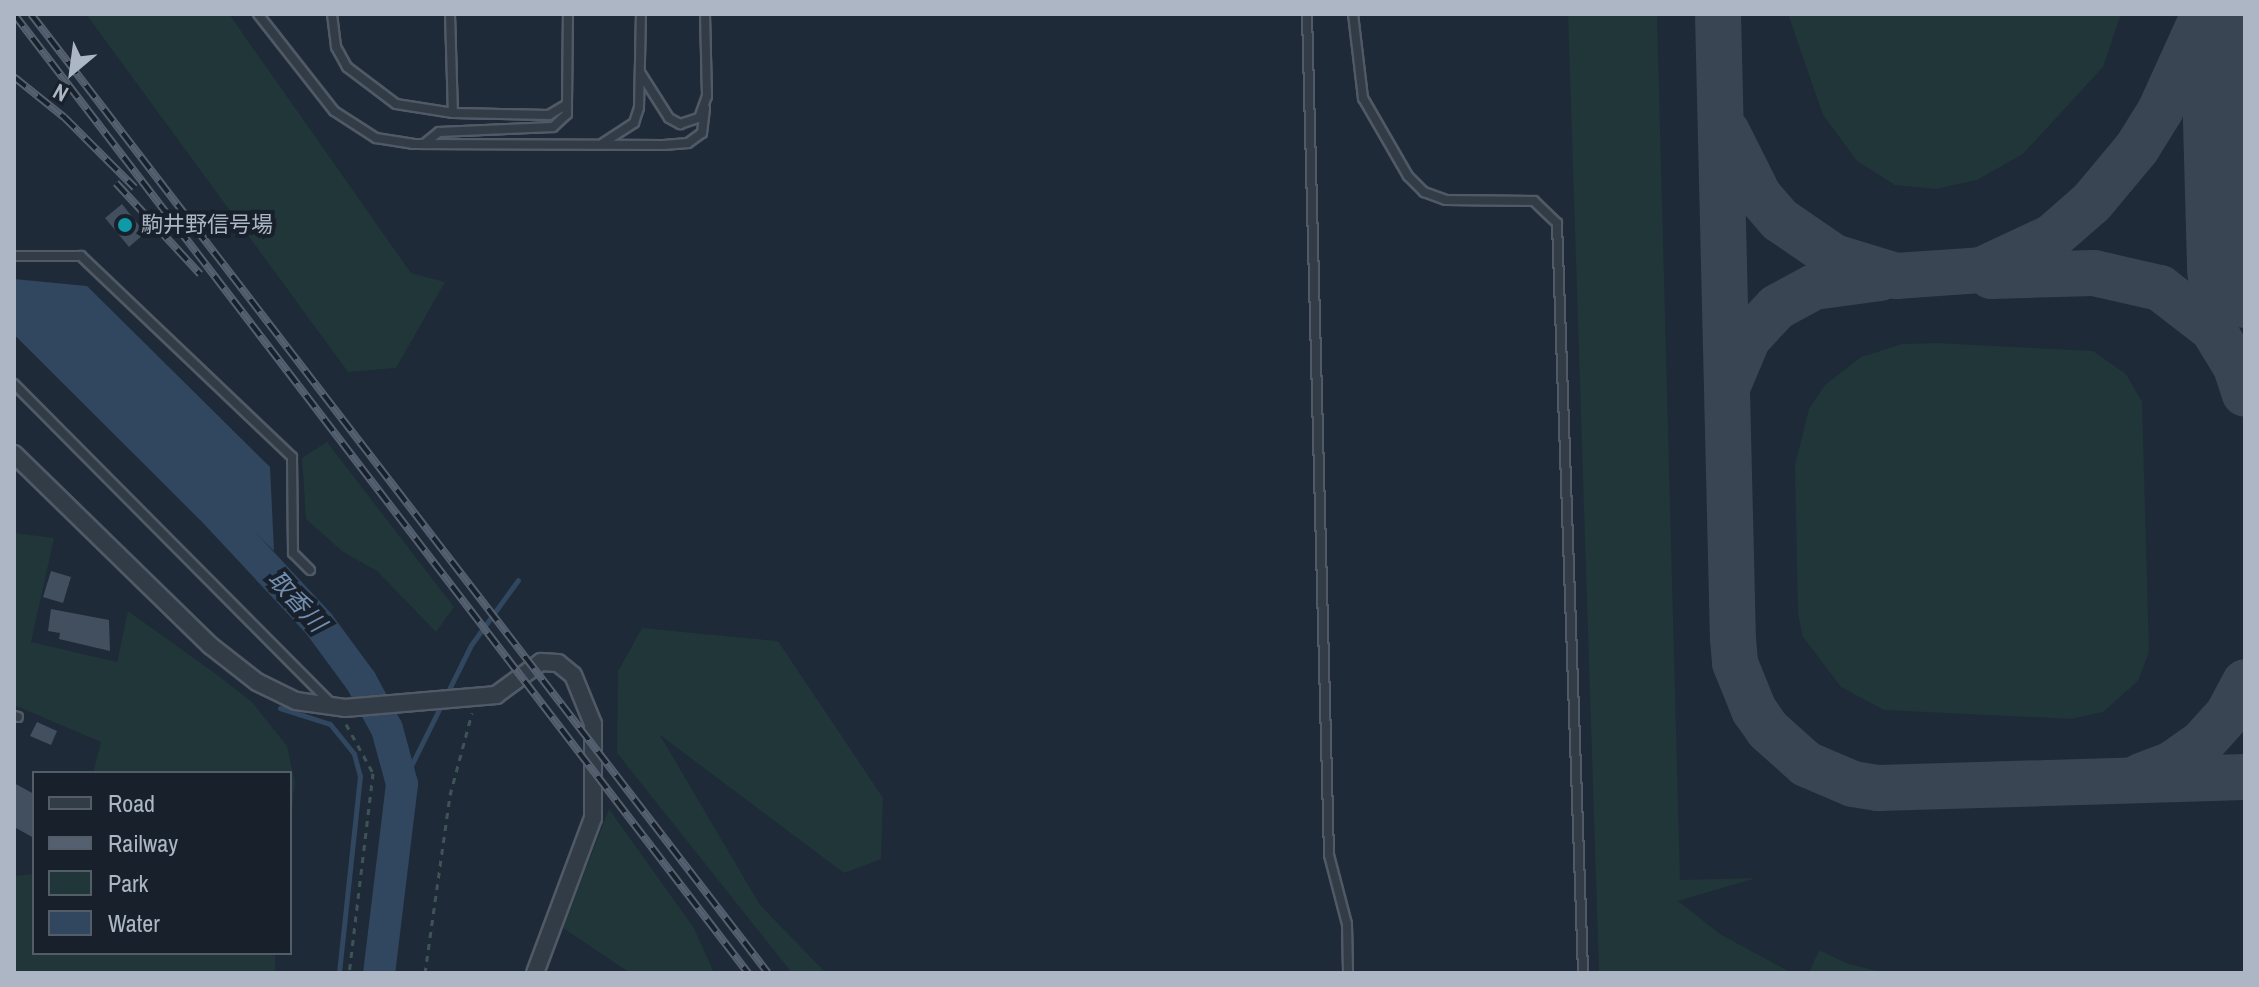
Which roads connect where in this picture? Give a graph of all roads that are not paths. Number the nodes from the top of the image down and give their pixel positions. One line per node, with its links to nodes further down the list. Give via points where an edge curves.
1 (258, 14): 14 (lane, via 334,111 376,138)
2 (332, 14): 12 (lane, via 336,47 347,67 375,92 419,110)
3 (450, 14): 12 (lane)
4 (568, 14): 10 (lane)
5 (641, 14): 9 (lane)
6 (705, 14): 11 (lane)
7 (1307, 14): 21 (lane, via 1329,855 1347,924)
8 (1353, 14): 22 (lane, via 1363,98 1408,176 1424,192 1446,200 1534,201 1557,223)
9 (641, 74): 11 (lane, via 669,118 690,123); 13 (lane, via 634,123)
10 (567, 104): 12 (lane, via 549,115); 14 (lane, via 567,114 553,127 439,132)
11 (705, 108): 13 (lane, via 706,125 688,143)
12 (453, 113)
13 (602, 143): 14 (lane)
14 (424, 144)
15 (14, 256): 18 (lane, via 81,256 292,457 293,553)
16 (14, 384): 19 (lane)
17 (14, 454): 19 (street, via 211,646 257,682)
18 (310, 570)
19 (335, 708): 20 (street, via 496,695 541,662 558,663 573,675 593,724 593,818)
20 (535, 973)
21 (1348, 973)
22 (1583, 973)

